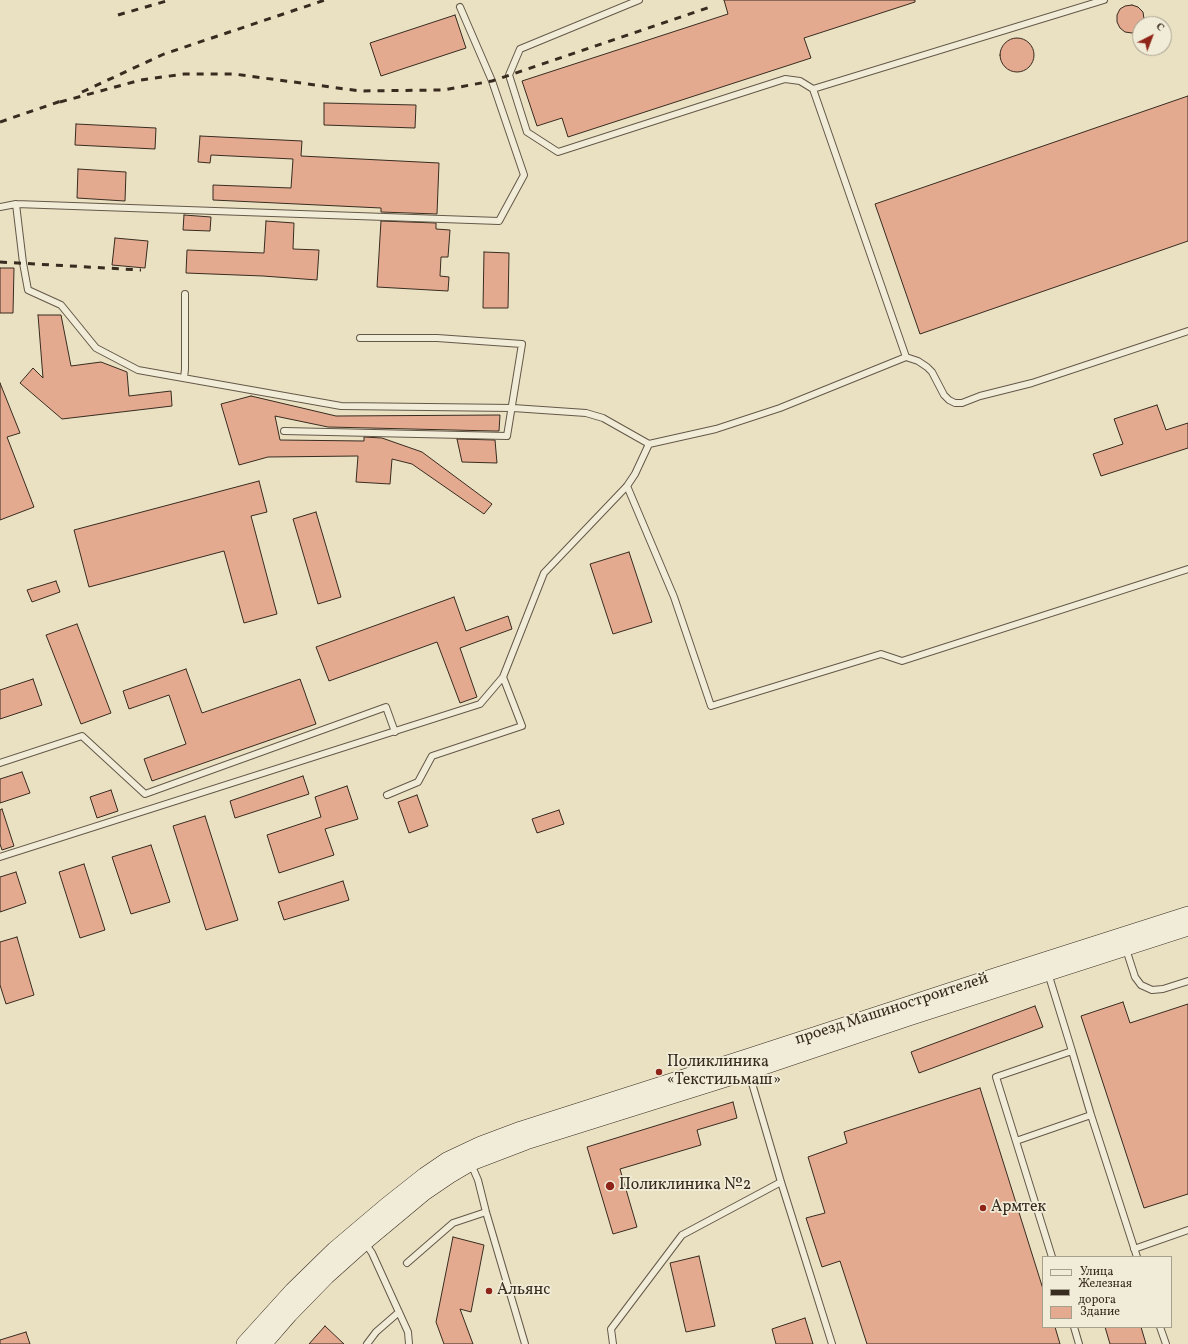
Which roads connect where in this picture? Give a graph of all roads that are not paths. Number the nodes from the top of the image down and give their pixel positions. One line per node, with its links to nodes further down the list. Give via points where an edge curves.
1 (639, 0): 4 (lane, via 520,49 509,75 528,132 558,152 785,79 800,81)
2 (1104, 0): 4 (lane)
3 (460, 7): 5 (lane, via 492,81 524,175 499,222)
4 (813, 90): 10 (lane)
5 (16, 204): 6 (lane); 11 (lane, via 28,290 61,305 96,348 138,370)
6 (0, 207)
7 (185, 294): 11 (lane)
8 (1188, 331): 10 (lane, via 1032,383 962,403 949,400 927,367)
9 (360, 338): 12 (lane, via 437,338 522,344)
10 (906, 357): 14 (lane, via 780,408 716,429)
11 (184, 378): 12 (lane, via 341,406)
12 (513, 408): 13 (lane, via 508,436); 14 (lane, via 586,413 603,418)
13 (284, 431)
14 (649, 444): 15 (lane)
15 (627, 486): 16 (lane, via 674,597 711,706 881,654 902,661); 17 (lane, via 544,573)
16 (1188, 569)
17 (503, 677): 18 (lane, via 480,704); 20 (lane, via 522,726 432,756 418,782)
18 (395, 732): 19 (lane, via 386,707 145,794 82,736); 21 (lane)
19 (0, 763)
20 (387, 795)
21 (0, 856)
22 (1188, 914): 25 (main road, проезд Машиностроителей)
23 (1188, 928): 24 (main road, проезд Машиностроителей)
24 (1125, 948): 25 (main road, проезд Машиностроителей); 26 (lane, via 1135,977 1141,985 1152,990)
25 (1046, 967): 27 (lane); 28 (main road, проезд Машиностроителей, via 909,1017)
26 (1188, 981)
27 (1072, 1051): 29 (lane); 30 (lane, via 996,1077)
28 (747, 1065): 31 (main road, проезд Машиностроителей); 32 (lane); 43 (main road, проезд Машиностроителей, via 521,1130 447,1161 387,1206 335,1250 293,1291)
29 (1091, 1115): 30 (lane); 36 (lane)
30 (1016, 1141): 37 (lane)
31 (471, 1162): 33 (lane); 35 (main road, проезд Машиностроителей, via 424,1192)
32 (781, 1182): 48 (lane, via 682,1235 611,1329); 49 (lane)
33 (486, 1212): 39 (lane, via 453,1223); 47 (lane)
34 (1188, 1230): 36 (lane)
35 (364, 1242): 40 (lane, via 372,1253); 44 (main road, проезд Машиностроителей, via 326,1276)
36 (1134, 1249): 38 (lane)
37 (1052, 1256)
38 (1137, 1256)
39 (407, 1263)
40 (399, 1312): 45 (lane, via 376,1332); 46 (lane, via 408,1332)
41 (1074, 1328): 50 (lane)
42 (1160, 1328): 51 (lane)
43 (246, 1344)
44 (263, 1344)
45 (367, 1344)
46 (409, 1344)
47 (525, 1344)
48 (613, 1344)
49 (832, 1344)
50 (1079, 1344)
51 (1166, 1344)

